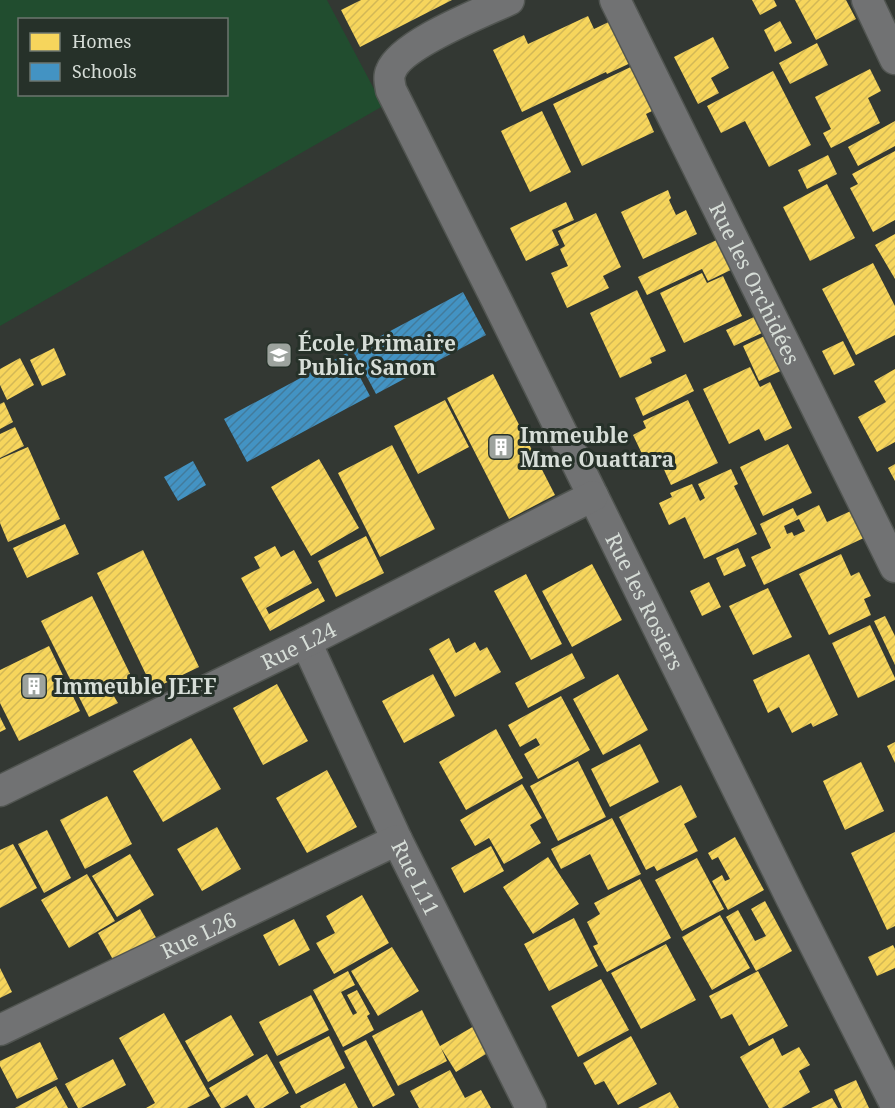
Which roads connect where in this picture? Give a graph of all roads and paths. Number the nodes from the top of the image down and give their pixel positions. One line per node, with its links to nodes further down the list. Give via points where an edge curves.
1 (509, 0): 5 (street, Rue les Rosiers, via 431,36 408,51 395,64 389,80)
2 (615, 0): 6 (street, Rue les Orchidées)
3 (867, 0): 4 (street)
4 (895, 59)
5 (593, 496): 7 (street, Rue L24); 11 (street, Rue les Rosiers)
6 (895, 567)
7 (306, 642): 8 (street, Rue L24); 9 (street, Rue L11)
8 (0, 791)
9 (397, 840): 10 (street, Rue L26); 12 (street, Rue L11)
10 (0, 1030)
11 (895, 1104)
12 (531, 1108)

